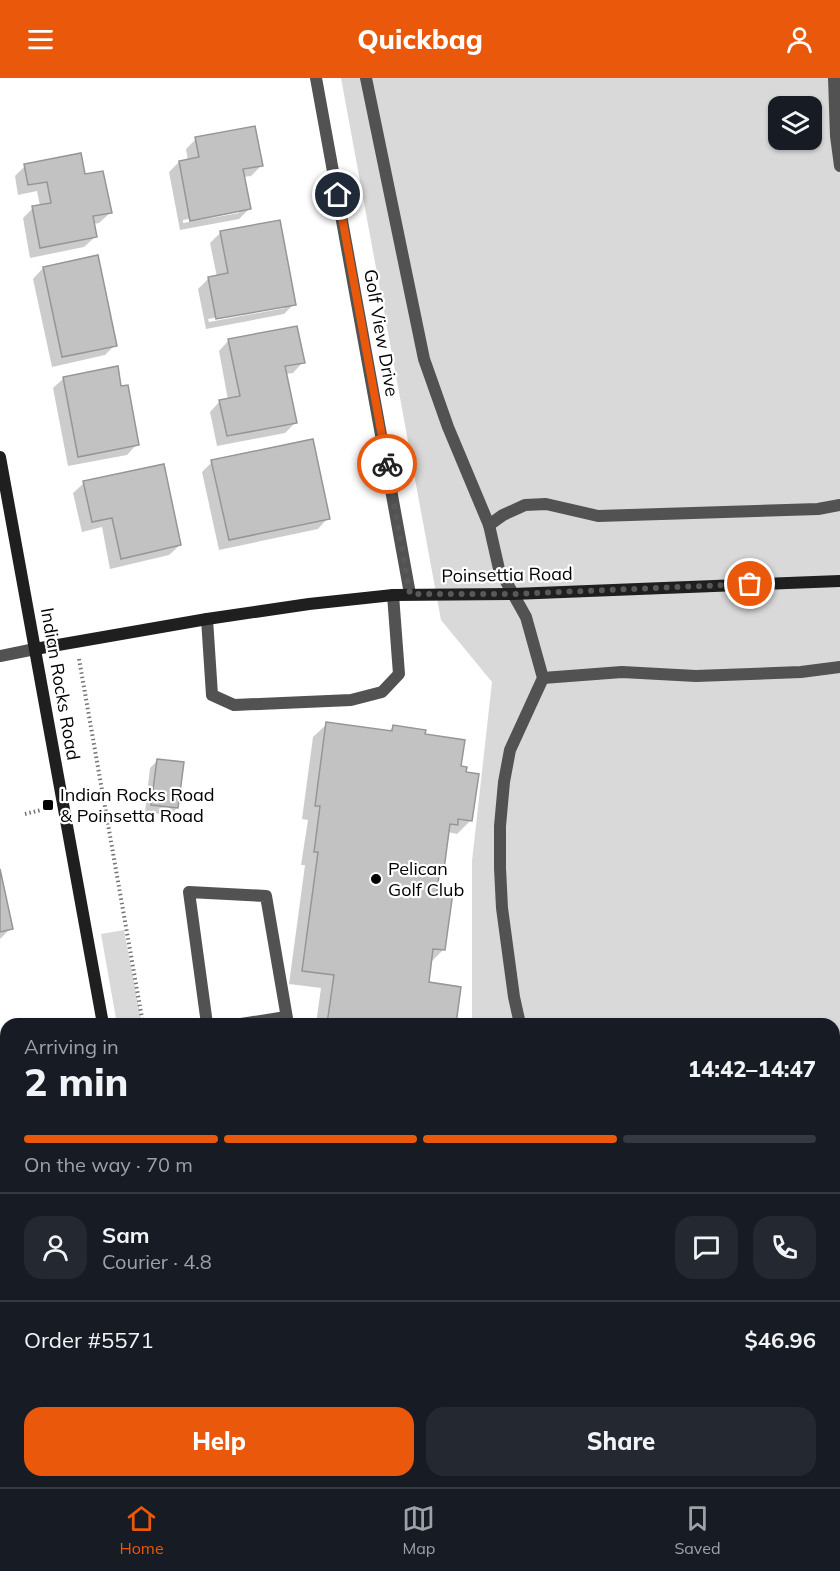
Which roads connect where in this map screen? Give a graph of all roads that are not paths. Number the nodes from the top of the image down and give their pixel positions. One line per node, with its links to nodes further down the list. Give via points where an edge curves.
1 (316, 78): 9 (street, Golf View Drive)
2 (366, 78): 7 (street, via 424,359)
3 (834, 78): 4 (street)
4 (840, 166)
5 (0, 457): 13 (street, Indian Rocks Road)
6 (840, 505): 7 (street, via 598,516 546,504 525,505)
7 (489, 525): 10 (street, via 499,569)
8 (840, 581): 10 (street, Poinsettia Road)
9 (410, 594): 10 (street, Poinsettia Road); 11 (street, Poinsettia Road)
10 (513, 594): 16 (street, via 526,616)
11 (393, 595): 12 (street, Poinsettia Road); 12 (street, via 399,674 382,692 351,700 234,705 212,695)
12 (207, 619): 13 (street, Poinsettia Road)
13 (35, 649): 14 (street, Poinsettia Road); 17 (street, Indian Rocks Road)
14 (0, 656)
15 (840, 667): 16 (street, via 696,676 622,672)
16 (543, 678): 20 (street, via 510,750 500,826 502,908)
17 (102, 1018)
18 (206, 1018): 19 (street, via 189,892 266,896)
19 (286, 1018)
20 (519, 1018)

